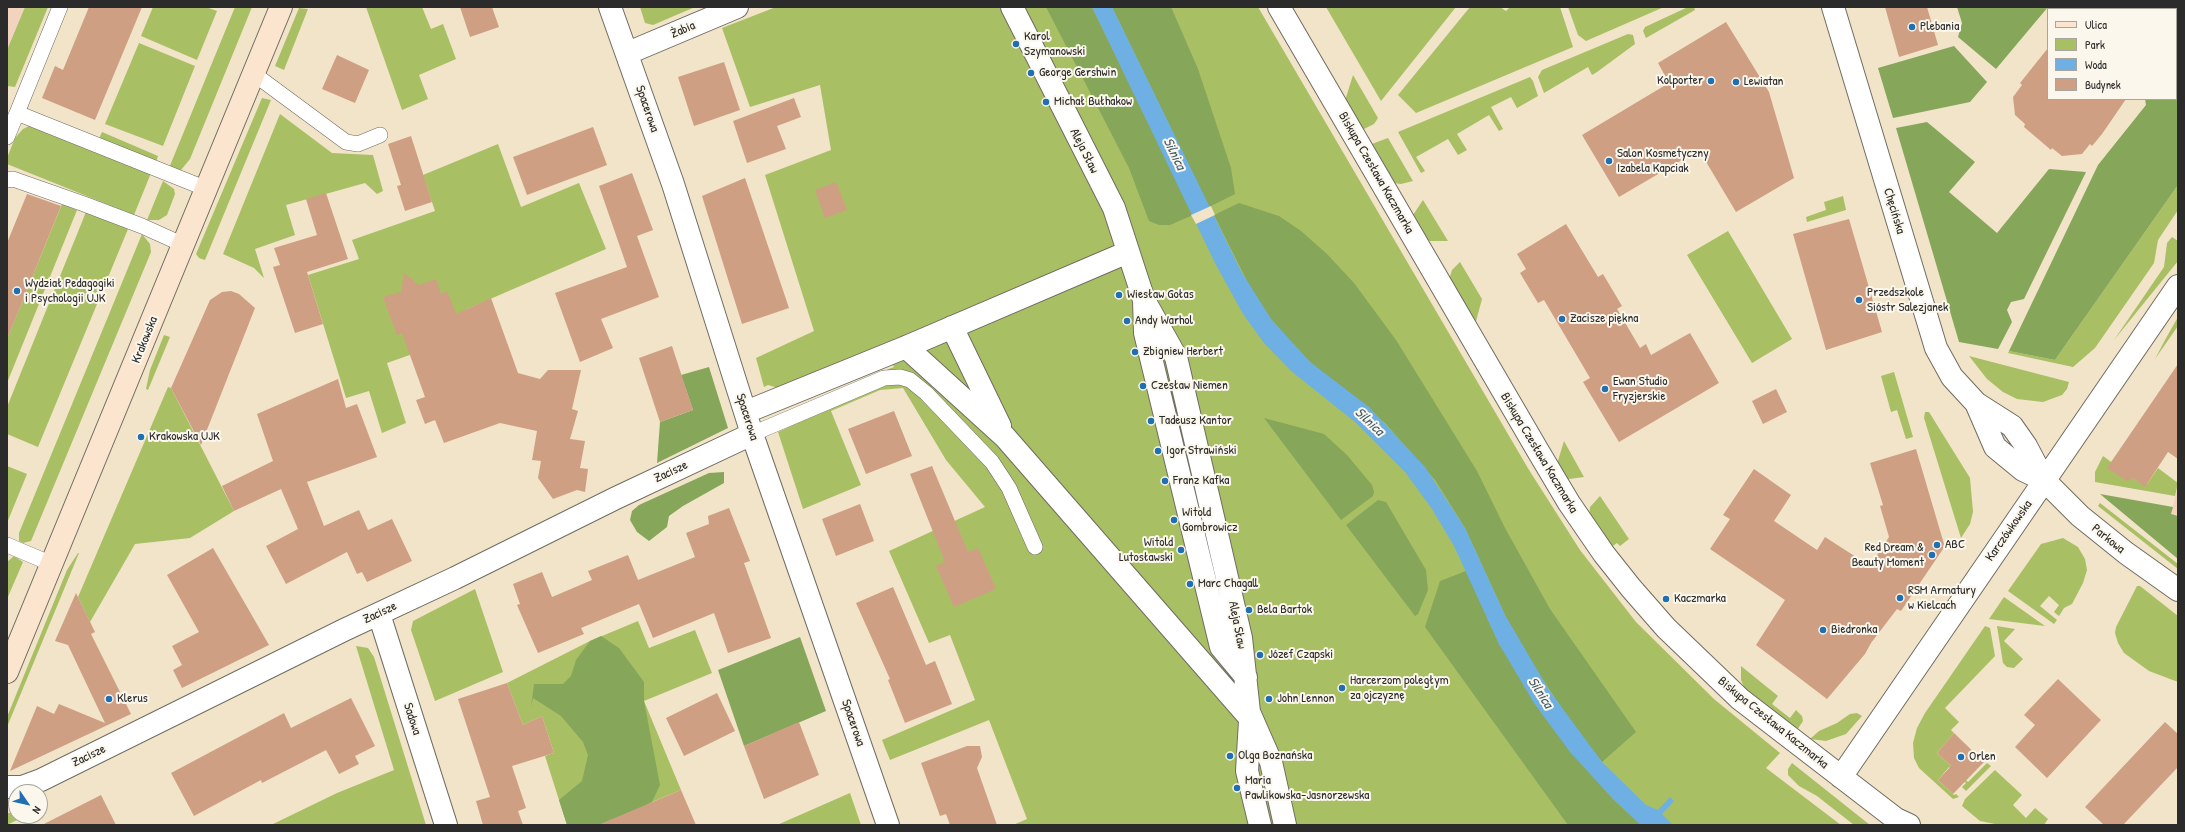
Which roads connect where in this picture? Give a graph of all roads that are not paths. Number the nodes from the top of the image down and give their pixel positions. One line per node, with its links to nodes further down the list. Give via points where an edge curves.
1 (60, 7): 10 (lane)
2 (281, 7): 9 (street, Krakowska)
3 (610, 7): 8 (street, Spacerowa)
4 (737, 7): 8 (street, Żabia)
5 (1012, 7): 16 (street, Aleja Sław, via 1114,208)
6 (1280, 7): 35 (street, Biskupa Czesława Kaczmarka, via 1538,451 1593,540 1652,612 1714,676)
7 (1833, 7): 24 (street, Chęcińska, via 1936,348 1952,377 1976,403 1995,447 2023,470)
8 (628, 53): 21 (street, Spacerowa)
9 (254, 74): 11 (lane, via 346,142 358,144); 14 (street, Krakowska)
10 (17, 113): 12 (lane); 14 (lane)
11 (380, 135)
12 (7, 137)
13 (7, 180): 15 (lane, via 13,179 84,204)
14 (206, 189): 15 (street, Krakowska)
15 (184, 245): 27 (street, Krakowska)
16 (1128, 252): 18 (street, Aleja Sław); 19 (street)
17 (2178, 286): 24 (street, Karczówkowska)
18 (1144, 300): 30 (street, Aleja Sław, via 1145,332); 33 (street, Aleja Sław, via 1160,325 1178,363 1242,638)
19 (952, 327): 20 (street); 23 (street)
20 (906, 347): 21 (street); 23 (street)
21 (746, 412): 22 (street, Spacerowa)
22 (752, 434): 26 (lane, via 884,378 900,377 910,380 926,393 992,462 1009,488); 29 (street, Zacisze); 39 (street, Spacerowa)
23 (1005, 437): 32 (street)
24 (2044, 480): 28 (street, Parkowa, via 2086,521); 35 (street, Karczówkowska)
25 (7, 545): 27 (lane)
26 (1035, 547)
27 (52, 564): 31 (street, Krakowska)
28 (2178, 590)
29 (379, 614): 36 (street, Zacisze, via 41,780 27,786); 38 (street, Sadowa)
30 (1220, 647): 32 (street); 33 (street, Aleja Sław)
31 (7, 672)
32 (1215, 675): 34 (street)
33 (1246, 677): 34 (street, Aleja Sław)
34 (1250, 718): 40 (street, Aleja Sław, via 1247,771); 41 (street, Aleja Sław, via 1270,762)
35 (1840, 777): 37 (street, Biskupa Czesława Kaczmarka)
36 (7, 787)
37 (1901, 823)
38 (446, 825)
39 (888, 825)
40 (1260, 825)
41 (1286, 825)

